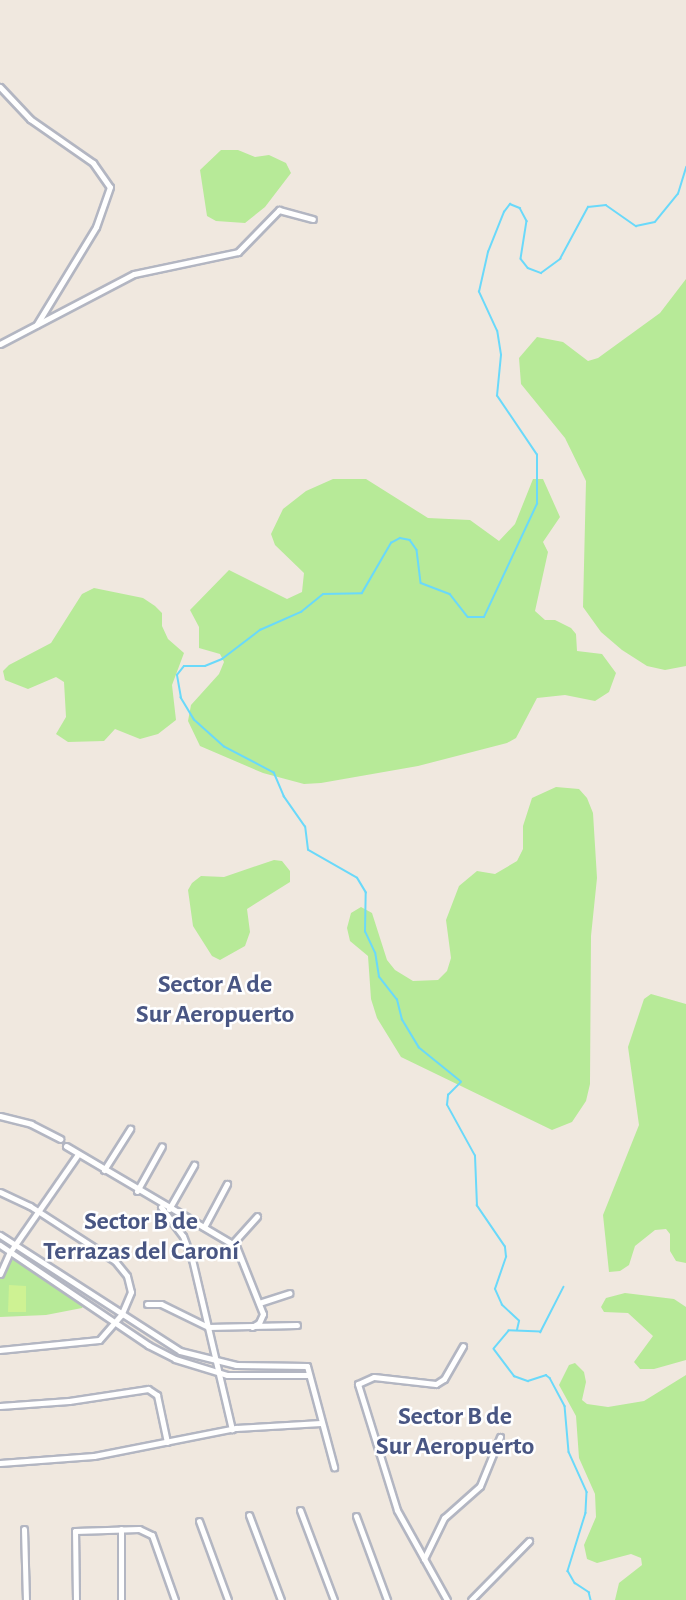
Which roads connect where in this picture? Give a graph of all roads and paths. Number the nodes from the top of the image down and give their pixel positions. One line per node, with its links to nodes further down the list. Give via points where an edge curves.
1 (0, 87): 3 (street, via 30,119 93,163 110,187 96,226)
2 (313, 219): 3 (street, via 279,210 238,252 134,274)
3 (37, 324): 4 (street)
4 (0, 344)
5 (0, 1116): 7 (street, via 32,1124)
6 (130, 1129): 12 (street)
7 (60, 1139)
8 (66, 1146): 10 (street)
9 (162, 1146): 14 (street)
10 (78, 1154): 12 (street); 18 (street)
11 (194, 1165): 17 (street)
12 (104, 1170): 14 (street)
13 (227, 1184): 20 (street)
14 (137, 1191): 16 (street)
15 (0, 1192): 18 (street)
16 (155, 1202): 17 (street); 33 (street, via 187,1246)
17 (169, 1209): 20 (street)
18 (38, 1210): 23 (street); 30 (street, via 123,1269 131,1292)
19 (256, 1216): 22 (street)
20 (204, 1227): 22 (street)
21 (0, 1235): 23 (street)
22 (233, 1243): 28 (street)
23 (15, 1244): 25 (street); 30 (street)
24 (0, 1245): 25 (street)
25 (10, 1252): 26 (street); 31 (street)
26 (0, 1274)
27 (289, 1293): 28 (street)
28 (259, 1303): 34 (street, via 263,1317)
29 (147, 1305): 33 (street, via 161,1304)
30 (121, 1315): 31 (street); 37 (street, via 173,1348)
31 (115, 1323): 36 (street, via 93,1342); 38 (street, via 163,1354)
32 (297, 1326): 34 (street)
33 (208, 1327): 34 (street); 37 (street)
34 (252, 1327)
35 (463, 1346): 54 (street, via 444,1379 436,1384 374,1377 358,1384 397,1510)
36 (0, 1350)
37 (215, 1362): 38 (street); 39 (street, via 307,1366)
38 (218, 1373): 39 (street); 42 (street)
39 (309, 1375): 41 (street)
40 (0, 1406): 44 (street, via 148,1389 157,1395)
41 (321, 1423): 42 (street); 46 (street)
42 (231, 1428): 44 (street)
43 (500, 1437): 54 (street, via 480,1486 444,1518)
44 (167, 1442): 45 (street, via 77,1459)
45 (0, 1463)
46 (334, 1467)
47 (300, 1510): 61 (street)
48 (249, 1515): 60 (street)
49 (356, 1515): 62 (street)
50 (199, 1521): 59 (street)
51 (24, 1529): 55 (street)
52 (121, 1529): 56 (street, via 74,1533); 57 (street); 58 (street, via 143,1529 152,1534)
53 (529, 1541): 64 (street)
54 (424, 1559): 63 (street)
55 (26, 1600)
56 (76, 1600)
57 (121, 1600)
58 (175, 1600)
59 (228, 1600)
60 (282, 1600)
61 (334, 1600)
62 (387, 1600)
63 (447, 1600)
64 (471, 1600)

